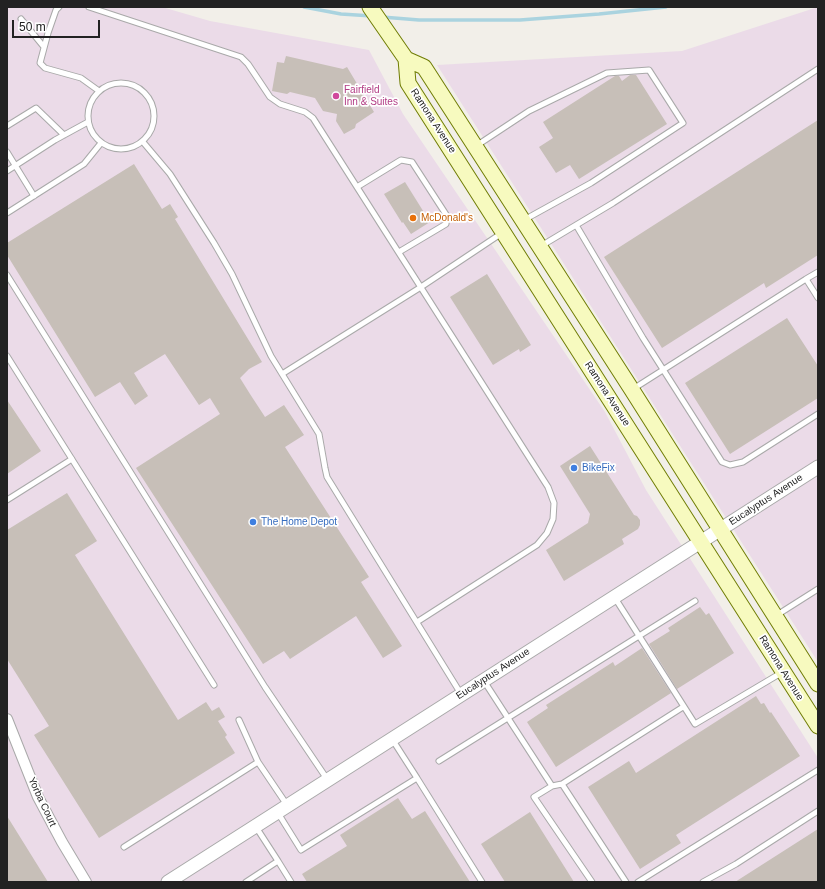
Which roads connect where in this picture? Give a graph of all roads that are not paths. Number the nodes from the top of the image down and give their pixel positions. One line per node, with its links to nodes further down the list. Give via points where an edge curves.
1 (59, 7): 5 (lane)
2 (89, 7): 18 (lane, via 241,57 270,97 313,118)
3 (370, 7): 6 (main road, Ramona Avenue)
4 (21, 19): 5 (lane)
5 (44, 47): 8 (lane, via 40,63 45,68 81,78)
6 (406, 59): 14 (main road, via 424,67); 23 (main road, Ramona Avenue, via 408,83)
7 (818, 69): 22 (lane)
8 (99, 91): 9 (lane, via 91,101 87,114); 12 (lane, via 110,84 123,83 136,86 146,94 153,105 154,118 151,131)
9 (88, 122): 11 (lane); 13 (lane)
10 (7, 126): 11 (lane, via 36,108)
11 (64, 135): 16 (lane)
12 (143, 142): 13 (lane, via 132,148 119,150); 33 (lane, via 170,174 214,243)
13 (101, 143): 19 (lane, via 84,164)
14 (475, 146): 21 (main road); 21 (lane, via 529,112 607,73 649,70 683,123 591,183)
15 (7, 152): 16 (lane)
16 (16, 166): 17 (lane); 19 (lane)
17 (7, 171)
18 (357, 187): 25 (lane); 25 (lane, via 401,160 412,162 448,216 446,224)
19 (34, 196): 20 (lane)
20 (7, 213)
21 (523, 220): 23 (main road); 24 (main road)
22 (576, 225): 24 (lane); 32 (lane)
23 (503, 232): 29 (lane); 40 (main road, Ramona Avenue)
24 (540, 246): 34 (main road)
25 (399, 252): 29 (lane)
26 (818, 272): 28 (lane)
27 (7, 275): 62 (lane, via 265,687)
28 (806, 279): 30 (lane); 32 (lane)
29 (421, 287): 33 (lane); 45 (lane, via 548,487 554,503 553,519 547,533 537,545)
30 (818, 298)
31 (7, 356): 36 (lane)
32 (664, 370): 34 (lane); 35 (lane, via 722,462 730,465 743,462)
33 (282, 374): 45 (lane, via 318,434 328,477)
34 (632, 390): 39 (main road)
35 (818, 414)
36 (72, 459): 38 (lane); 50 (lane)
37 (818, 467): 39 (street, Eucalyptus Avenue)
38 (7, 500)
39 (720, 530): 40 (street, Eucalyptus Avenue); 44 (main road)
40 (701, 542): 42 (street, Eucalyptus Avenue); 47 (main road, Ramona Avenue)
41 (818, 589): 44 (lane)
42 (615, 597): 46 (lane); 48 (street, Eucalyptus Avenue)
43 (695, 601): 46 (lane)
44 (775, 616): 49 (main road)
45 (417, 622): 51 (lane)
46 (639, 636): 52 (lane); 53 (lane)
47 (783, 672): 52 (lane, via 694,724); 56 (main road, Ramona Avenue)
48 (484, 680): 51 (street, Eucalyptus Avenue); 53 (lane)
49 (818, 684)
50 (214, 685)
51 (462, 695): 57 (street, Eucalyptus Avenue)
52 (684, 707): 63 (lane)
53 (508, 718): 58 (lane); 64 (lane)
54 (239, 720): 59 (lane)
55 (8, 722): 70 (street, Yorba Court, via 38,796)
56 (818, 726)
57 (392, 739): 61 (lane); 62 (street, Eucalyptus Avenue)
58 (439, 761)
59 (258, 762): 65 (lane); 68 (lane)
60 (818, 770): 77 (lane)
61 (417, 778): 65 (lane, via 301,850); 74 (lane)
62 (328, 780): 65 (street, Eucalyptus Avenue)
63 (562, 784): 64 (lane); 76 (lane)
64 (552, 786): 75 (lane, via 534,797)
65 (282, 809): 67 (street, Eucalyptus Avenue)
66 (818, 811): 78 (lane, via 736,864)
67 (256, 826): 69 (lane); 71 (street, Eucalyptus Avenue)
68 (124, 847)
69 (278, 861): 72 (lane); 73 (lane)
70 (86, 882)
71 (168, 882)
72 (246, 882)
73 (291, 882)
74 (482, 882)
75 (592, 882)
76 (626, 882)
77 (638, 882)
78 (703, 882)

